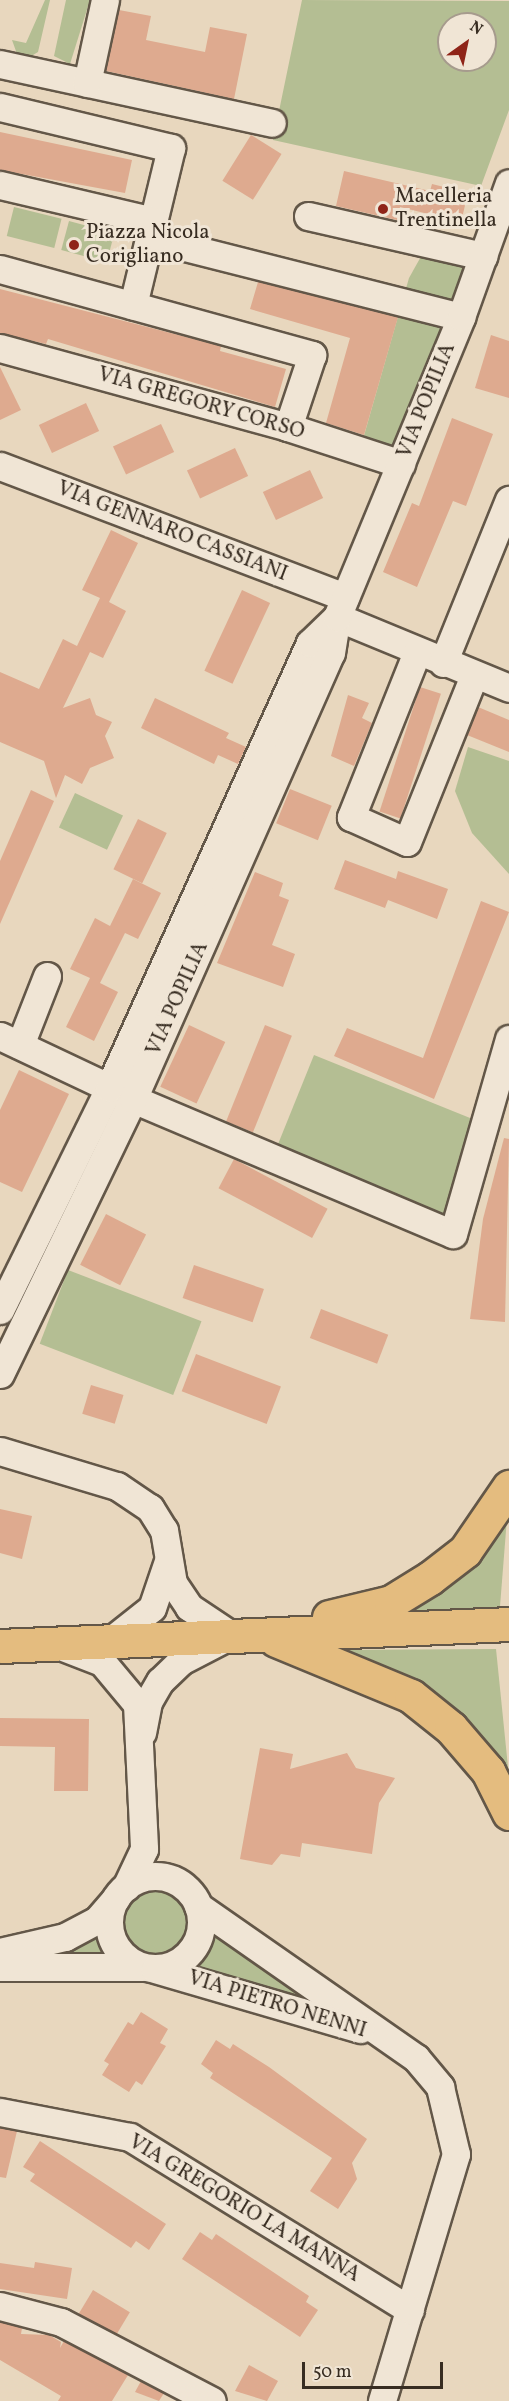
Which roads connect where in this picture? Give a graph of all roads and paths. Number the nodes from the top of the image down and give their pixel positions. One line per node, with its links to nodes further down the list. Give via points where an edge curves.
1 (105, 0): 3 (street)
2 (0, 64): 3 (street)
3 (87, 83): 5 (street)
4 (0, 107): 9 (street, via 171,147)
5 (272, 123)
6 (509, 183): 10 (street, VIA POPILIA)
7 (0, 185): 9 (street)
8 (308, 216): 10 (street)
9 (151, 230): 12 (street); 13 (street)
10 (483, 256): 13 (street, VIA POPILIA)
11 (0, 270): 12 (street)
12 (133, 306): 15 (street, via 312,355)
13 (461, 317): 16 (street, VIA POPILIA)
14 (0, 348): 15 (street, VIA GREGORY CORSO)
15 (288, 427): 16 (street, VIA GREGORY CORSO)
16 (401, 464): 19 (street, VIA POPILIA)
17 (0, 466): 19 (street, VIA GENNARO CASSIANI)
18 (509, 500): 21 (street)
19 (341, 607): 20 (street, VIA GENNARO CASSIANI); 27 (street, VIA POPILIA, via 310,643); 28 (street, VIA POPILIA, via 331,653)
20 (417, 652): 21 (street, VIA GENNARO CASSIANI); 22 (street, via 351,818 407,842)
21 (443, 663): 22 (street, VIA GENNARO CASSIANI)
22 (474, 675): 23 (street, VIA GENNARO CASSIANI)
23 (509, 688)
24 (47, 976): 26 (street)
25 (509, 1039): 28 (street, via 453,1234)
26 (10, 1040): 27 (street)
27 (109, 1088): 28 (street); 29 (street, VIA POPILIA)
28 (133, 1099): 30 (street, VIA POPILIA)
29 (7, 1278): 30 (street); 31 (street, VIA POPILIA)
30 (39, 1294): 32 (street, VIA POPILIA)
31 (0, 1311)
32 (0, 1374)
33 (0, 1451): 35 (street, via 117,1486 150,1508 164,1530)
34 (509, 1487): 37 (main road, via 465,1551 391,1602)
35 (169, 1554): 37 (street, via 173,1583 189,1607); 38 (street, via 164,1586 152,1608)
36 (509, 1624): 37 (main road)
37 (246, 1635): 38 (main road); 41 (street, via 181,1661 160,1681 148,1702); 42 (main road, via 352,1667 411,1696 451,1728 488,1771)
38 (110, 1641): 39 (main road)
39 (54, 1643): 40 (main road); 41 (street, via 102,1662 120,1679 137,1704)
40 (0, 1646)
41 (142, 1732): 43 (street)
42 (509, 1813)
43 (144, 1849): 44 (street); 45 (street)
44 (162, 1877): 45 (street); 46 (street, via 184,1887)
45 (121, 1892): 47 (street, via 97,1920 65,1936); 49 (street, via 110,1928 114,1942)
46 (198, 1906): 49 (street, via 199,1937 192,1951); 50 (street, VIA PIETRO NENNI)
47 (0, 1952)
48 (0, 1967): 49 (street)
49 (149, 1968): 50 (street, VIA PIETRO NENNI, via 331,2017)
50 (397, 2044): 53 (street, VIA PIETRO NENNI, via 440,2087 456,2154)
51 (0, 2112): 53 (street, VIA GREGORIO LA MANNA, via 130,2137)
52 (0, 2306): 54 (street, via 60,2322)
53 (410, 2310): 55 (street, VIA PIETRO NENNI)
54 (212, 2401)
55 (382, 2401)

